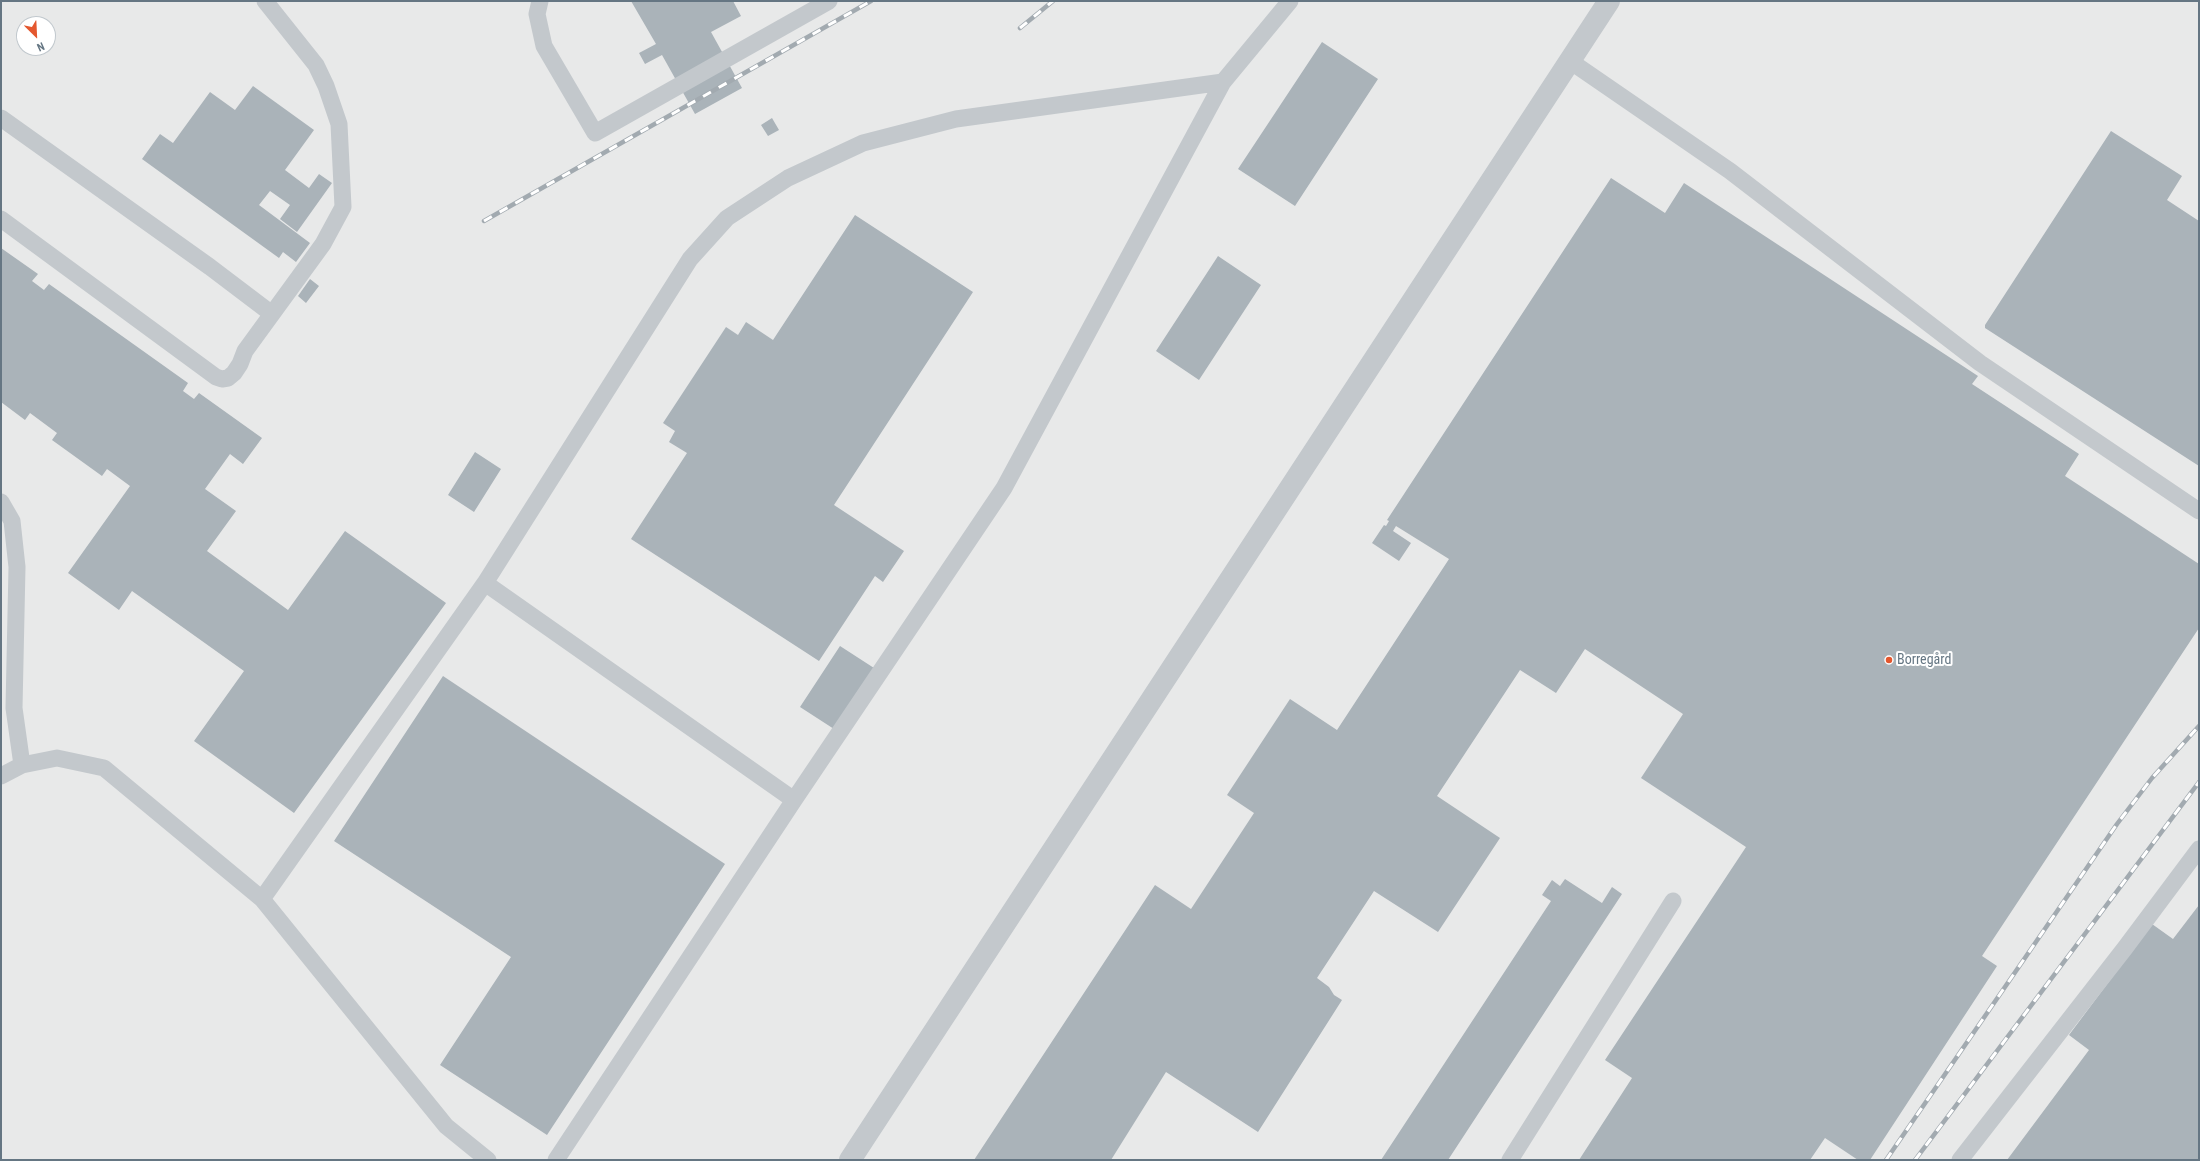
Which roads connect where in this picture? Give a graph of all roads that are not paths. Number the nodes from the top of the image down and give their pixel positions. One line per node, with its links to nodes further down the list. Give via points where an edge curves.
1 (265, 1): 10 (lane, via 316,65 326,86 340,128 343,207 323,244)
2 (540, 1): 3 (lane, via 537,14 544,46 595,133)
3 (829, 1)
4 (1290, 1): 7 (lane)
5 (1609, 1): 6 (street)
6 (1570, 61): 12 (lane, via 1730,171 1980,363); 22 (street)
7 (1223, 82): 13 (lane, via 956,119 863,143 788,178 727,218 690,259); 16 (lane, via 1004,488)
8 (1, 118): 10 (lane)
9 (1, 219): 10 (lane, via 216,377 228,378 234,373 245,351)
10 (272, 314)
11 (1, 502): 14 (lane, via 12,521 17,567 14,708)
12 (2199, 510)
13 (485, 583): 16 (lane); 18 (lane)
14 (22, 765): 15 (lane); 18 (lane, via 57,758 104,768)
15 (1, 776)
16 (794, 800): 21 (lane)
17 (2199, 849): 24 (lane, via 2121,954)
18 (262, 899): 20 (lane, via 446,1126)
19 (1673, 901): 23 (lane)
20 (488, 1160)
21 (556, 1160)
22 (850, 1160)
23 (1510, 1160)
24 (1960, 1160)

